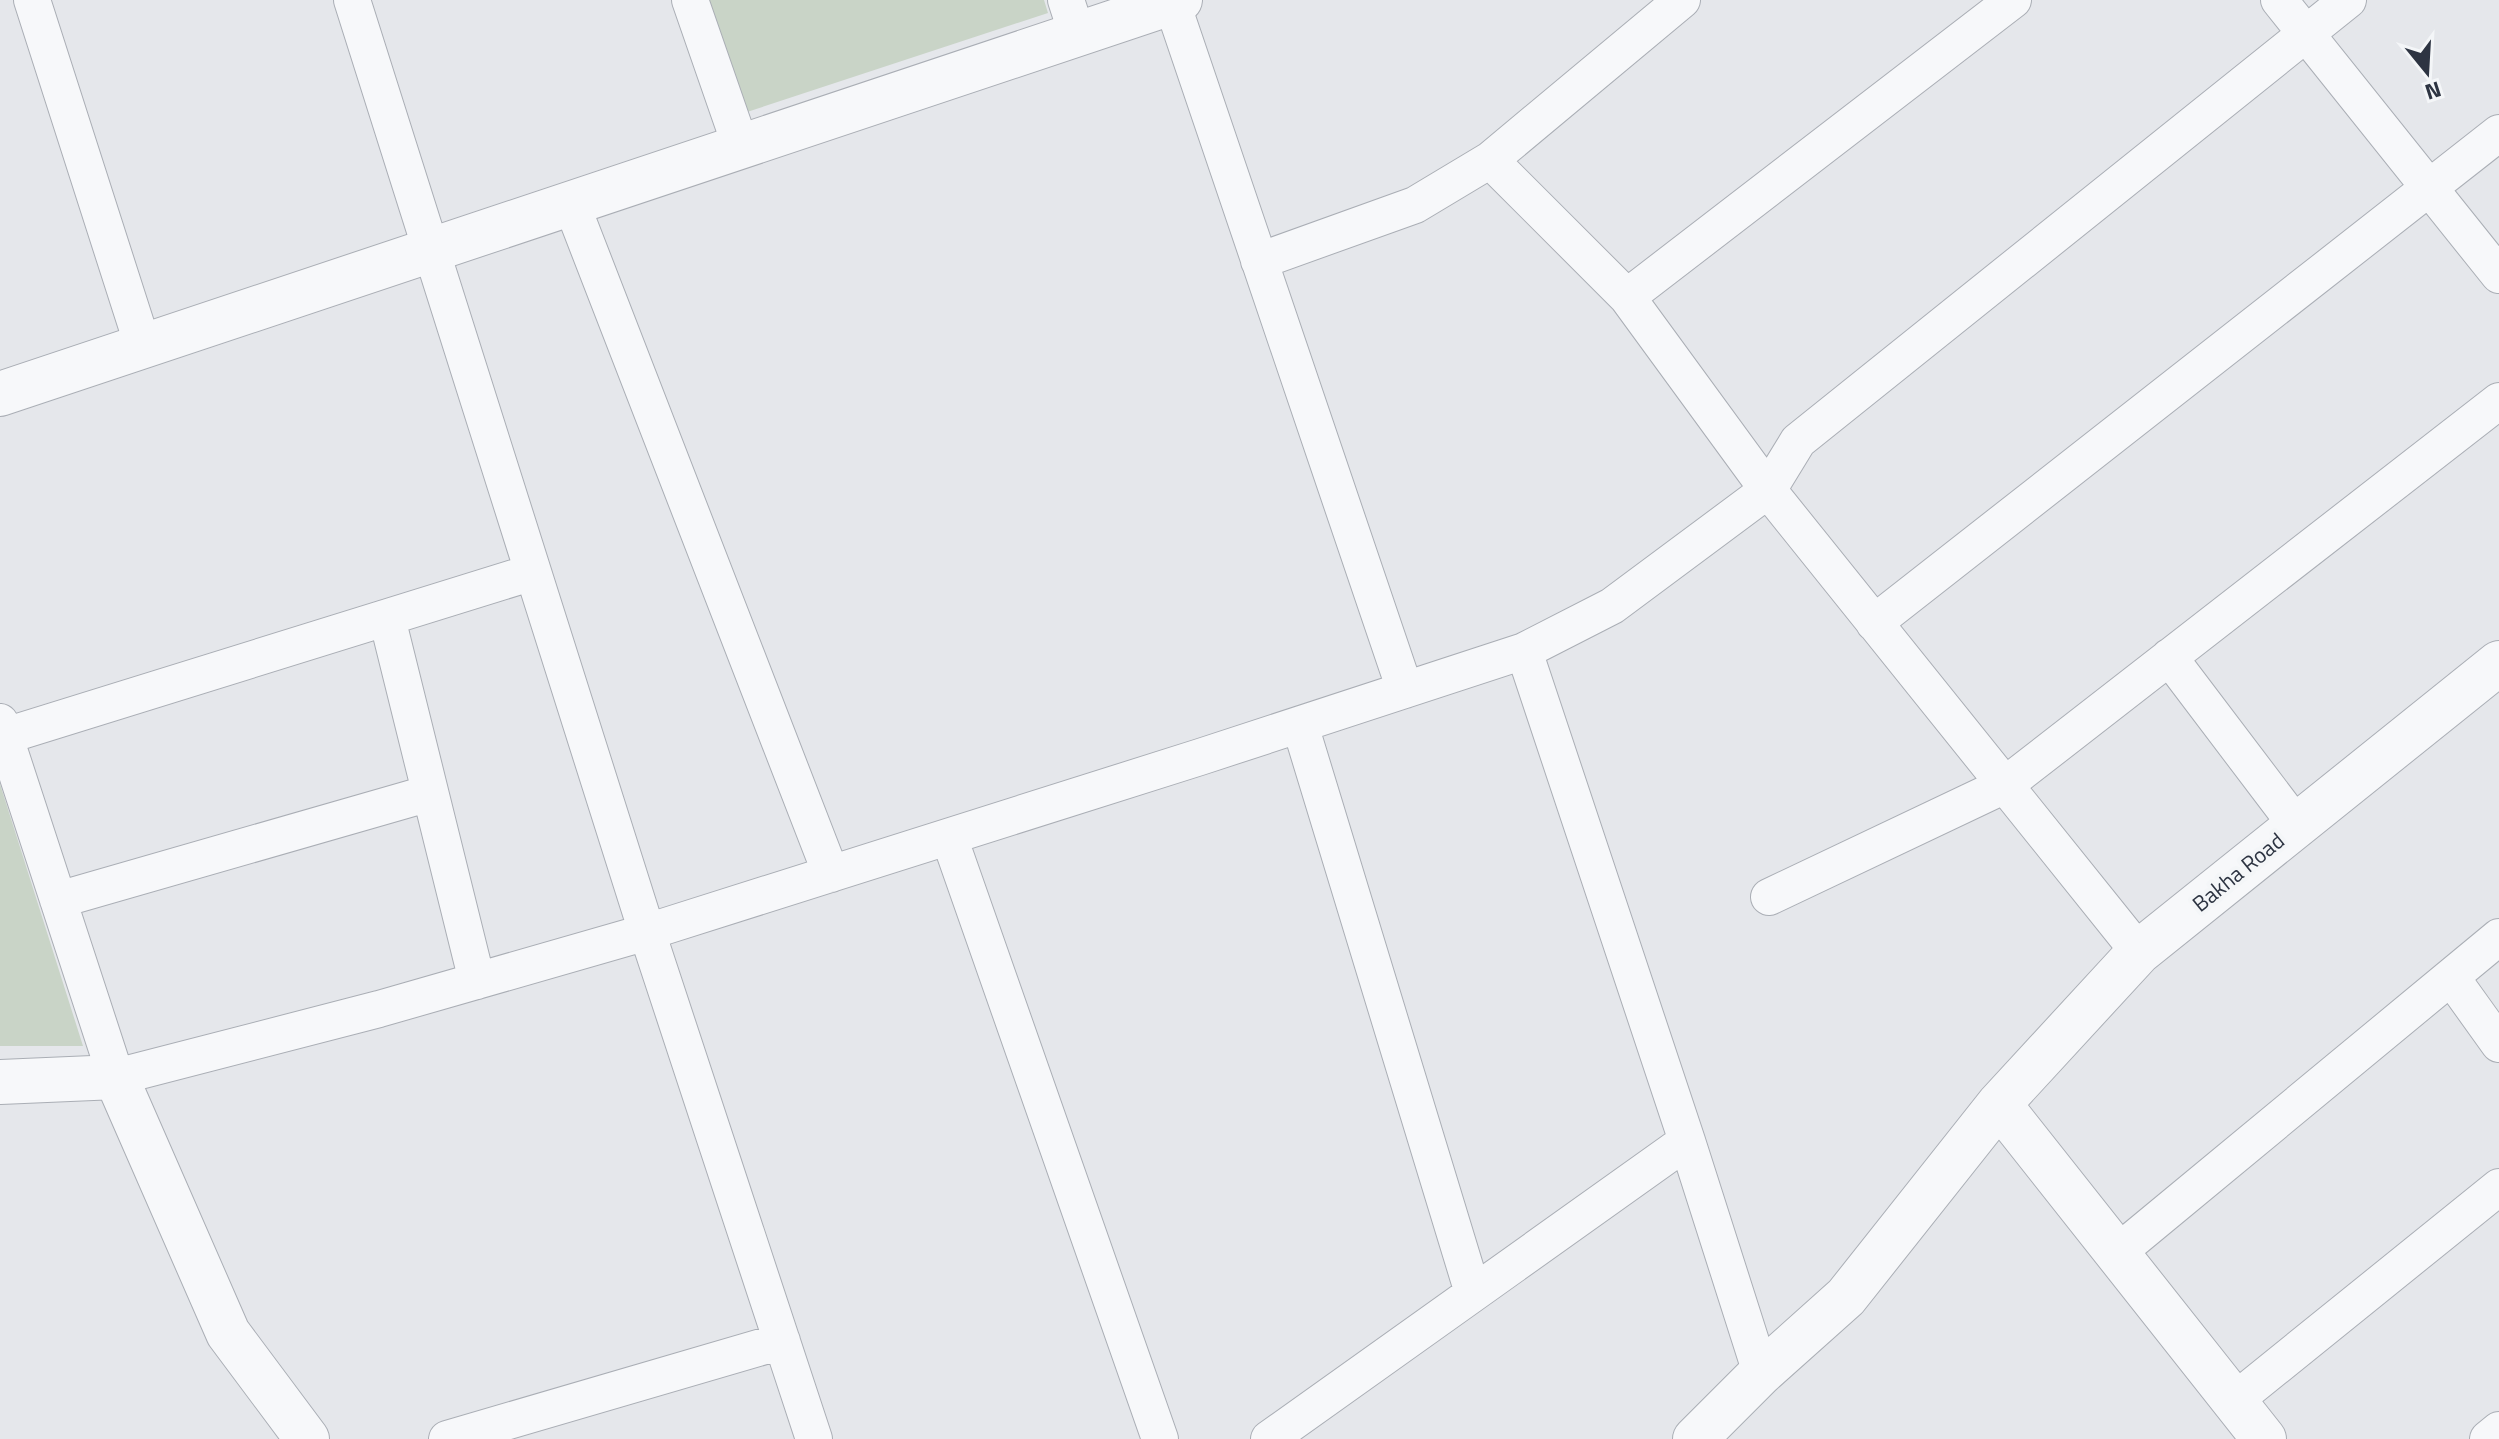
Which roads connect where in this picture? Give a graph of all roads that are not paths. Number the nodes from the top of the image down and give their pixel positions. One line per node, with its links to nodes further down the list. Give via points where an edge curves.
1 (32, 0): 20 (street)
2 (352, 0): 16 (street)
3 (690, 0): 12 (street)
4 (1682, 0): 13 (street)
5 (2013, 0): 19 (street)
6 (2279, 0): 10 (street)
7 (2348, 0): 10 (street)
8 (1176, 1): 9 (street); 17 (street)
9 (1072, 17): 12 (street)
10 (2307, 34): 14 (street); 23 (street, via 1798,441)
11 (2499, 133): 14 (street)
12 (741, 147): 15 (street)
13 (1490, 160): 17 (street, via 1415,205); 19 (street)
14 (2430, 188): 18 (street); 26 (street)
15 (571, 203): 16 (street); 37 (street)
16 (431, 249): 20 (street); 24 (street)
17 (1259, 261): 30 (street)
18 (2499, 275)
19 (1627, 297): 23 (street)
20 (143, 346): 21 (street)
21 (0, 394)
22 (2499, 401): 28 (street)
23 (1768, 490): 26 (street); 27 (street, via 1612,606)
24 (533, 572): 25 (street); 40 (street)
25 (387, 618): 32 (street); 34 (street)
26 (1874, 623): 33 (street)
27 (1524, 651): 30 (street); 49 (street)
28 (2169, 657): 33 (street); 35 (street)
29 (2499, 663): 35 (street, Bakha Road)
30 (1405, 690): 31 (street)
31 (1300, 725): 36 (street); 52 (street)
32 (2, 729): 39 (street)
33 (2005, 785): 38 (street); 42 (street)
34 (430, 793): 39 (street); 44 (street)
35 (2297, 826): 42 (street, Bakha Road)
36 (949, 837): 37 (street); 60 (street)
37 (831, 874): 40 (street)
38 (1769, 897)
39 (58, 900): 46 (street)
40 (647, 932): 44 (street); 53 (street)
41 (2499, 937): 43 (street)
42 (2139, 952): 48 (street, Bakha Road)
43 (2451, 977): 45 (street); 51 (street)
44 (477, 981): 46 (street)
45 (2499, 1044)
46 (116, 1077): 47 (street); 57 (street, via 228,1333)
47 (0, 1082)
48 (1999, 1104): 51 (street); 54 (street, Bakha Road, via 1846,1297)
49 (1687, 1141): 52 (street); 54 (street)
50 (2499, 1187): 55 (street)
51 (2117, 1253): 55 (street)
52 (1473, 1293): 61 (street)
53 (782, 1341): 58 (street); 59 (street)
54 (1761, 1373): 62 (street, Bakha Road)
55 (2234, 1401): 63 (street)
56 (2499, 1430): 64 (street)
57 (307, 1439)
58 (447, 1439)
59 (814, 1439)
60 (1160, 1439)
61 (1269, 1439)
62 (1695, 1439)
63 (2264, 1439)
64 (2488, 1439)

